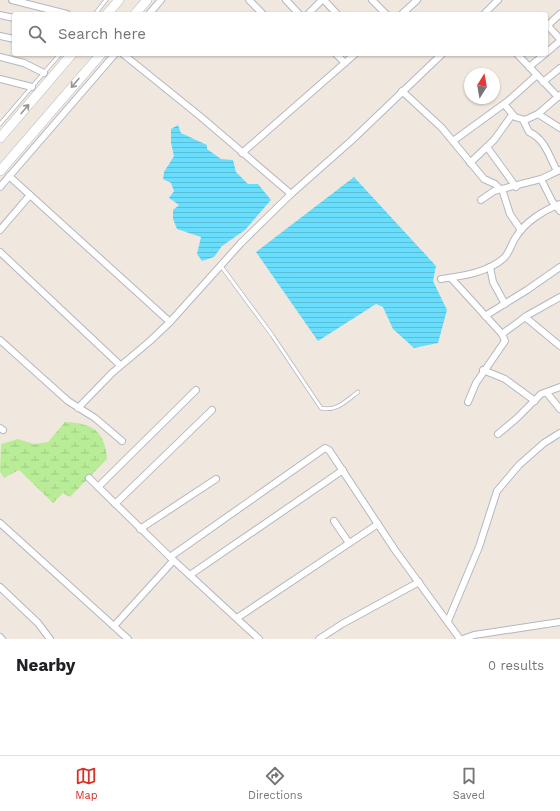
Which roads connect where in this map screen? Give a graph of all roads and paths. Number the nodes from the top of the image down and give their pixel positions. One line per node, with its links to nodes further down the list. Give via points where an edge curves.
1 (12, 0): 12 (street)
2 (106, 0): 14 (lane)
3 (119, 0): 15 (street)
4 (147, 0): 16 (street)
5 (161, 0): 17 (street)
6 (249, 0): 18 (street)
7 (323, 0): 20 (street); 21 (street)
8 (372, 0): 22 (street)
9 (417, 0): 23 (street)
10 (498, 0): 24 (street)
11 (289, 1): 19 (street)
12 (41, 3): 13 (street)
13 (62, 12)
14 (97, 12)
15 (109, 12)
16 (137, 12)
17 (151, 12)
18 (261, 12)
19 (297, 12)
20 (310, 12)
21 (335, 12)
22 (384, 12)
23 (404, 12)
24 (486, 12)
25 (560, 14): 28 (street)
26 (0, 15): 27 (street)
27 (12, 18)
28 (548, 26)
29 (548, 28): 32 (street)
30 (0, 36): 31 (street)
31 (12, 39)
32 (560, 40): 33 (street)
33 (548, 50)
34 (58, 56): 48 (lane)
35 (70, 56): 61 (street, one-way to 35)
36 (99, 56): 66 (street, one-way to 66)
37 (113, 56): 68 (street)
38 (124, 56): 64 (street)
39 (338, 56): 45 (street)
40 (353, 56): 45 (street)
41 (440, 56): 53 (street)
42 (520, 56): 46 (street)
43 (542, 56): 46 (street)
44 (0, 57): 48 (street, via 24,63)
45 (345, 63): 64 (street)
46 (529, 67): 49 (street)
47 (560, 68): 51 (street)
48 (44, 73): 52 (lane)
49 (537, 75): 51 (street); 55 (street)
50 (0, 79): 52 (street)
51 (543, 82): 54 (street)
52 (32, 87): 59 (lane)
53 (402, 91): 62 (street); 73 (street)
54 (559, 96): 56 (street)
55 (504, 104): 57 (street); 62 (street)
56 (538, 114): 58 (street); 60 (street)
57 (512, 115): 58 (street); 63 (street)
58 (522, 120): 67 (street, via 527,130 542,142)
59 (0, 124)
60 (560, 128)
61 (0, 138)
62 (454, 141): 65 (street)
63 (487, 147): 65 (street); 71 (street)
64 (242, 153): 73 (street)
65 (470, 162): 72 (street, via 484,180)
66 (0, 170)
67 (558, 170): 69 (street)
68 (9, 176): 70 (street); 74 (street)
69 (541, 178): 71 (street); 76 (street)
70 (0, 187)
71 (516, 187): 72 (street)
72 (501, 189): 75 (street); 79 (street, via 510,214)
73 (291, 194): 81 (street)
74 (30, 195): 78 (street); 90 (street)
75 (481, 200)
76 (558, 205): 77 (street); 79 (street)
77 (560, 211)
78 (0, 230)
79 (521, 230): 82 (street, via 504,258)
80 (0, 252): 94 (street)
81 (220, 265): 90 (street); 98 (lane, via 322,408 337,408)
82 (490, 267): 84 (street); 87 (street, via 493,282)
83 (560, 267): 87 (street)
84 (451, 278): 85 (street); 88 (street)
85 (441, 279)
86 (559, 299): 89 (street)
87 (505, 304): 88 (street)
88 (485, 316): 91 (street)
89 (525, 317): 91 (street); 93 (street)
90 (170, 322): 94 (street)
91 (502, 334): 95 (street, via 505,345)
92 (0, 340): 102 (street)
93 (560, 346)
94 (120, 365): 102 (street)
95 (484, 370): 100 (street, via 505,379); 101 (street)
96 (560, 387): 99 (street)
97 (196, 390): 111 (street)
98 (358, 392)
99 (547, 393): 100 (street, via 541,394); 103 (street)
100 (535, 401): 106 (street)
101 (468, 402)
102 (78, 408): 107 (street, via 95,418)
103 (560, 409)
104 (212, 410): 112 (street)
105 (560, 433): 123 (street, via 519,465 497,491 480,547)
106 (498, 434)
107 (122, 441)
108 (343, 470): 115 (street); 118 (street, via 329,450 322,449); 119 (street)
109 (89, 478): 111 (street)
110 (216, 479): 116 (street)
111 (98, 487): 112 (street)
112 (115, 504): 116 (street)
113 (334, 521): 117 (street)
114 (0, 523): 125 (street)
115 (378, 524): 117 (street); 120 (street)
116 (140, 529): 118 (street)
117 (349, 543): 122 (street)
118 (172, 559): 119 (street); 125 (street)
119 (190, 575): 122 (street)
120 (419, 582): 123 (street); 132 (street)
121 (0, 587): 129 (street, via 38,623)
122 (237, 618): 131 (street)
123 (448, 621): 133 (street)
124 (560, 622): 127 (street)
125 (114, 626): 130 (street)
126 (0, 637): 128 (street)
127 (477, 637): 134 (street)
128 (2, 639)
129 (50, 639)
130 (128, 639)
131 (260, 639)
132 (319, 639)
133 (460, 639)
134 (463, 639)

